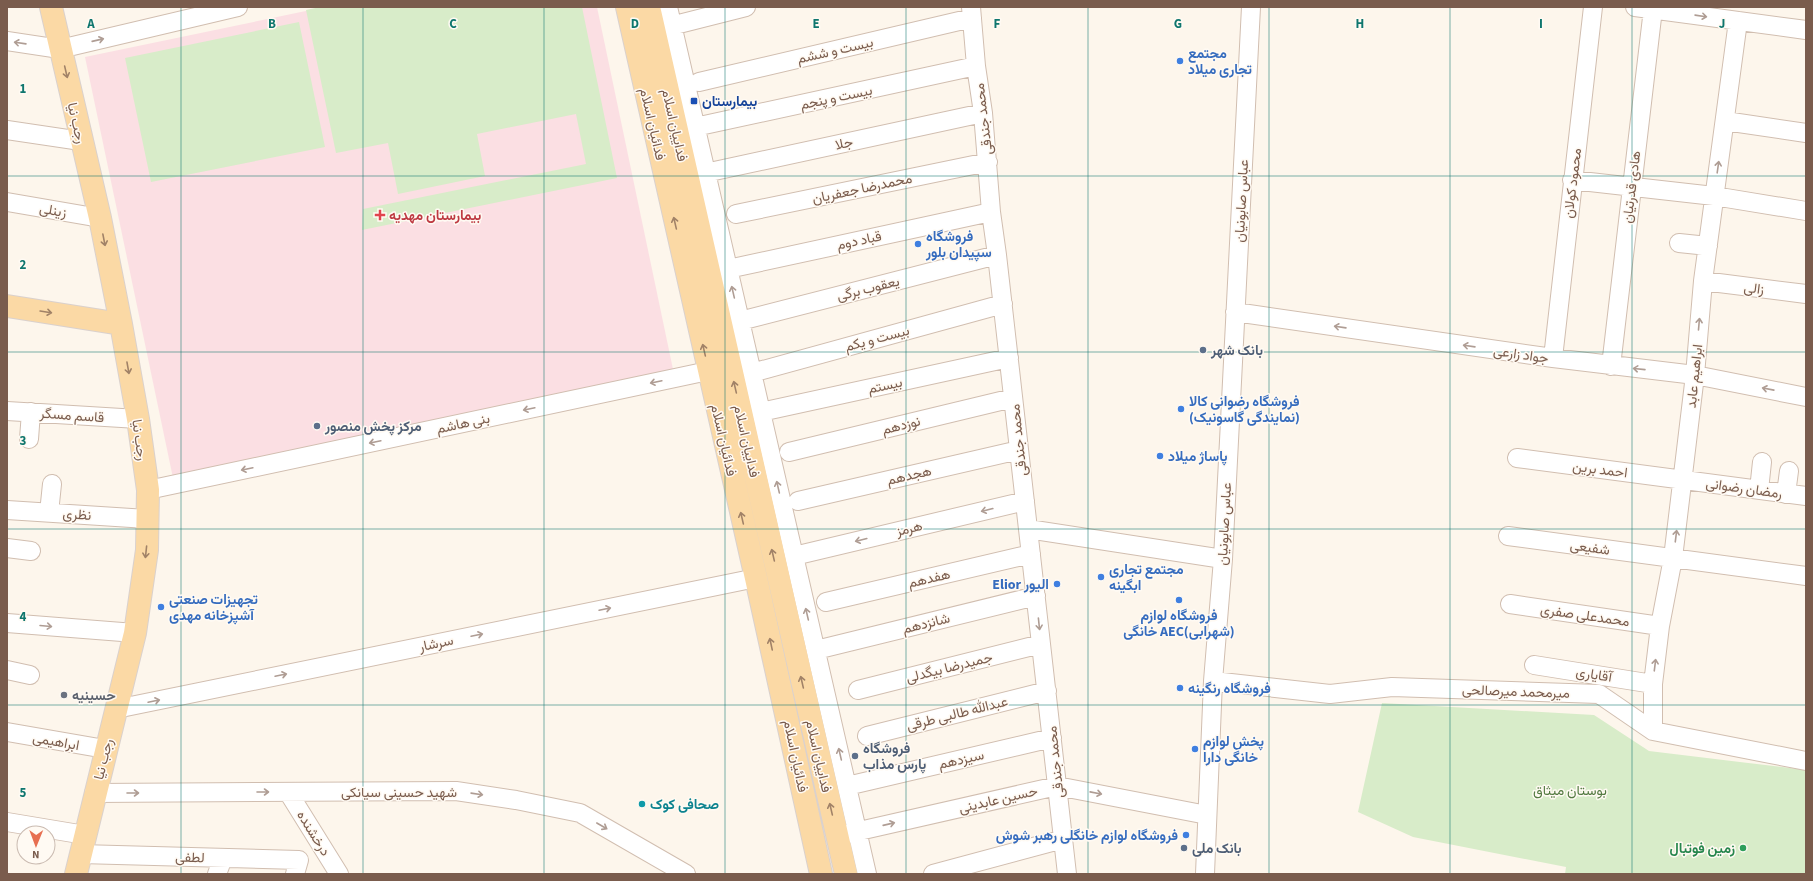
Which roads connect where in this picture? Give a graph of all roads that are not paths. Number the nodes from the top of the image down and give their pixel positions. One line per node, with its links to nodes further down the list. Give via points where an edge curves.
1 (51, 7): 16 (main road, رجب نیا)
2 (238, 7): 16 (street, one-way to 2)
3 (627, 7): 49 (main road, فدائیان اسلام, one-way to 3)
4 (649, 7): 13 (main road, فداییان اسلام)
5 (668, 7): 13 (street)
6 (746, 7): 13 (street)
7 (1251, 7): 43 (street, عباس صابونیان)
8 (1593, 7): 27 (street, محمود کولان)
9 (1635, 7): 10 (street)
10 (1653, 10): 12 (street, one-way to 12); 28 (street, هادی قدرتیان)
11 (971, 13): 17 (street, محمد جندقی); 18 (street, بیست و ششم)
12 (1738, 21): 14 (street); 20 (street, ابراهیم عابد)
13 (662, 28): 21 (street); 113 (main road, فداییان اسلام, one-way to 13)
14 (1806, 30)
15 (7, 41): 16 (street, one-way to 15)
16 (60, 49): 24 (main road, رجب نیا, one-way to 24)
17 (976, 66): 19 (street, محمد جندقی); 21 (street, بیست و پنجم)
18 (699, 82)
19 (983, 113): 25 (street, محمد جندقی); 26 (street, جلا)
20 (1724, 121): 23 (street); 29 (street, ابراهیم عابد, one-way to 20)
21 (695, 127): 26 (street)
22 (7, 130): 24 (street)
23 (1806, 133)
24 (82, 141): 34 (main road, رجب نیا)
25 (988, 162): 32 (street, محمد جندقی); 33 (street, محمدرضا جعفریان)
26 (705, 173): 38 (street)
27 (1572, 180): 28 (street); 47 (street, محمود کولان)
28 (1631, 186): 29 (street); 48 (street, هادی قدرتیان)
29 (1714, 196): 31 (street); 36 (street, ابراهیم عابد)
30 (7, 202): 34 (street, زینلی)
31 (1806, 211)
32 (990, 212): 37 (street, محمد جندقی); 38 (street, قباد دوم)
33 (736, 214)
34 (100, 218): 45 (main road, رجب نیا, one-way to 45)
35 (1678, 243): 36 (street)
36 (1708, 246): 39 (street, ابراهیم عابد)
37 (997, 255): 41 (street, محمد جندقی); 44 (street, یعقوب برگی)
38 (728, 269): 44 (street, one-way to 38)
39 (1703, 282): 40 (street, زالی); 51 (street, ابراهیم عابد, one-way to 39)
40 (1806, 294)
41 (1003, 304): 46 (street, محمد جندقی); 50 (street, بیست و یکم)
42 (7, 306): 45 (main road, one-way to 45)
43 (1235, 312): 47 (street, جواد زارعی, one-way to 43); 82 (street, عباس صابونیان)
44 (740, 321): 50 (street)
45 (121, 324): 57 (main road, رجب نیا, one-way to 57)
46 (1009, 358): 53 (street, محمد جندقی); 56 (street, بیستم)
47 (1553, 358): 48 (street, جواد زارعی)
48 (1611, 366): 51 (street, جواد زارعی, one-way to 48)
49 (708, 371): 66 (street, بنی هاشم, one-way to 66); 84 (main road, فدائیان اسلام, one-way to 49)
50 (752, 373): 56 (street)
51 (1695, 375): 52 (street, جواد زارعی, one-way to 51); 64 (street, ابراهیم عابد)
52 (1806, 397)
53 (1013, 398): 59 (street, محمد جندقی); 60 (street, نوزدهم)
54 (7, 411): 55 (street, قاسم مسگر)
55 (31, 412): 57 (street, قاسم مسگر); 58 (street)
56 (761, 412): 80 (street, one-way to 56)
57 (138, 420): 66 (main road, رجب نیا)
58 (29, 439)
59 (1019, 450): 70 (street, هجدهم); 71 (street, محمد جندقی)
60 (788, 452)
61 (1517, 458): 64 (street, احمد برین)
62 (1762, 462): 67 (street)
63 (1789, 470): 68 (street)
64 (1682, 480): 67 (street, رمضان رضوانی); 81 (street, ابراهیم عابد, one-way to 64)
65 (52, 484): 73 (street)
66 (148, 490): 74 (main road, رجب نیا)
67 (1760, 490): 68 (street, رمضان رضوانی)
68 (1786, 494): 69 (street, رمضان رضوانی)
69 (1806, 496)
70 (798, 501)
71 (1025, 501): 75 (street, محمد جندقی); 80 (street, هرمز, one-way to 80)
72 (7, 510): 73 (street, نظری)
73 (49, 513): 74 (street, نظری)
74 (147, 519): 90 (main road, رجب نیا, one-way to 90, via 147,550)
75 (1028, 529): 79 (street, محمد جندقی); 82 (street)
76 (1508, 536): 81 (street, شفیعی)
77 (7, 548): 78 (street)
78 (31, 551)
79 (1031, 554): 85 (street, محمد جندقی); 86 (street, هفدهم)
80 (794, 556): 92 (street, one-way to 80)
81 (1673, 558): 83 (street, شفیعی); 89 (street, ابراهیم عابد)
82 (1223, 559): 96 (street, عباس صابونیان)
83 (1806, 576)
84 (756, 578): 100 (street, سرشار, one-way to 84); 121 (main road, فدائیان اسلام, one-way to 84)
85 (1036, 596): 91 (street, محمد جندقی, one-way to 91); 92 (street, شانزدهم)
86 (826, 602)
87 (1510, 604): 89 (street, محمدعلی صفری)
88 (7, 623): 90 (street, one-way to 90)
89 (1660, 626): 97 (street, ابراهیم عابد, one-way to 89)
90 (135, 633): 100 (main road, رجب نیا)
91 (1041, 644): 98 (street, جمیدرضا بیگدلی); 99 (street, محمد جندقی)
92 (816, 650): 107 (street, one-way to 92)
93 (1534, 665): 97 (street, آقایاری)
94 (7, 670): 95 (street)
95 (30, 675)
96 (1213, 681): 101 (street, میرمحمد میرصالحی, via 1330,694 1392,687 1599,694); 111 (street, عباس صابونیان)
97 (1653, 684): 101 (street, ابراهیم عابد)
98 (858, 690)
99 (1047, 691): 103 (street, عبدالله طالبی طرقی); 104 (street, محمد جندقی)
100 (116, 709): 105 (main road, رجب نیا)
101 (1653, 731): 106 (street, میرمحمد میرصالحی)
102 (7, 732): 105 (street, ابراهیمی)
103 (867, 736)
104 (1052, 738): 107 (street, سیزدهم); 108 (street, محمد جندقی)
105 (105, 749): 110 (main road, رجب نیا)
106 (1806, 761)
107 (847, 786): 113 (street)
108 (1057, 786): 111 (street, حسین عابدینی, one-way to 111); 113 (street, حسین عابدینی, one-way to 108); 114 (street, محمد جندقی)
109 (288, 792): 110 (street, شهید حسینی سیانکی, one-way to 109); 119 (street, درخشنده); 120 (street, شهید حسینی سیانکی, one-way to 120, via 456,791 580,813)
110 (94, 793): 115 (main road, رجب نیا)
111 (1207, 815): 126 (street, عباس صابونیان)
112 (7, 822): 115 (street, لطفی)
113 (848, 834): 122 (main road, فداییان اسلام); 123 (street)
114 (1063, 839): 124 (street); 125 (street, محمد جندقی)
115 (80, 854): 116 (street, لطفی)
116 (220, 866): 117 (street, لطفی)
117 (243, 866): 118 (street, لطفی)
118 (297, 867)
119 (339, 874)
120 (686, 874)
121 (821, 874)
122 (846, 874)
123 (868, 874)
124 (933, 874)
125 (1067, 874)
126 (1205, 874)

